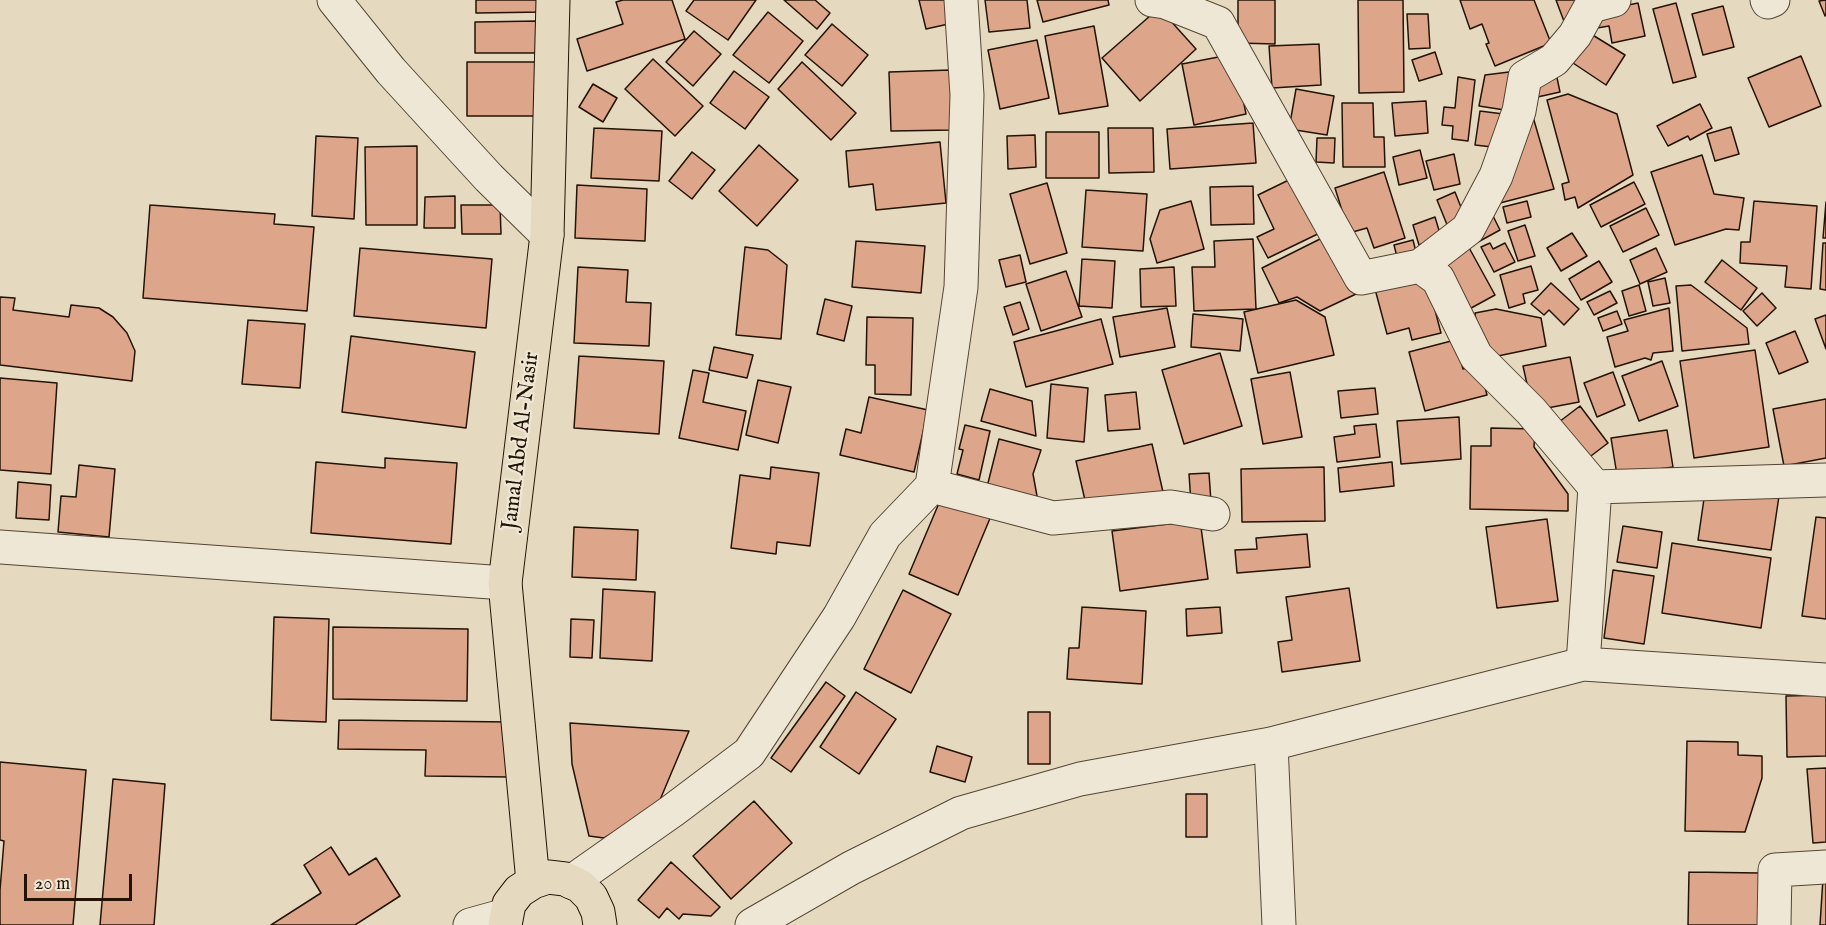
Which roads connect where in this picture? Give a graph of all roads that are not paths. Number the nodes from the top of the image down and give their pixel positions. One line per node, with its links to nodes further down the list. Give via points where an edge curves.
1 (334, 0): 8 (street, via 391,71)
2 (554, 0): 8 (main road, Jamal Abd Al-Nasir)
3 (961, 0): 11 (street, via 967,95 961,287)
4 (1152, 0): 9 (street, via 1218,23 1361,278)
5 (1614, 0): 9 (street, via 1592,6 1554,60 1525,77 1519,111 1496,176 1468,229)
6 (1767, 0): 7 (street)
7 (1773, 0)
8 (547, 235): 15 (main road, Jamal Abd Al-Nasir)
9 (1420, 266): 12 (street, via 1438,279 1476,356 1531,411)
10 (1826, 480): 12 (street)
11 (932, 486): 13 (street, via 1053,518 1171,507); 21 (street, via 885,535 839,617 749,753)
12 (1596, 487): 16 (street)
13 (1213, 514)
14 (0, 547): 15 (street)
15 (505, 583): 20 (main road, Jamal Abd Al-Nasir)
16 (1584, 664): 17 (street); 18 (street)
17 (1826, 680)
18 (1270, 744): 25 (street, via 1080,779 961,813 851,867); 26 (street)
19 (1826, 867): 27 (street, via 1775,870)
20 (533, 882): 21 (main road, via 548,877); 22 (main road, via 509,904)
21 (571, 882): 24 (main road, via 591,897)
22 (506, 920): 23 (street)
23 (470, 925)
24 (600, 925)
25 (752, 925)
26 (1279, 925)
27 (1774, 925)

